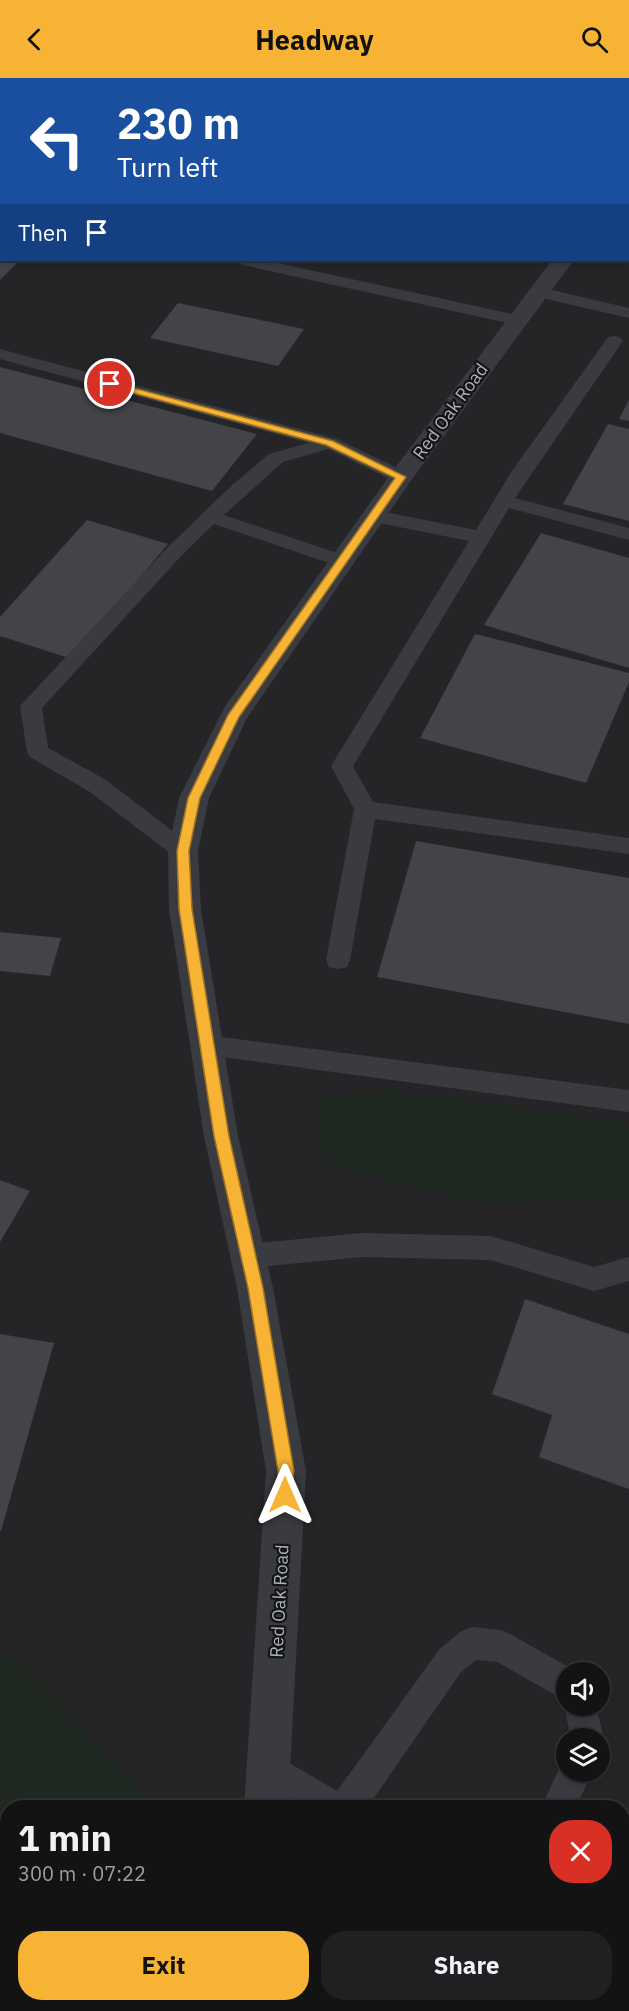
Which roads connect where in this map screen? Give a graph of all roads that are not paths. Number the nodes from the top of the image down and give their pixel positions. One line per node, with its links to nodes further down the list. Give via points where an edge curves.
1 (248, 261): 5 (lane)
2 (562, 261): 3 (street, Red Oak Road)
3 (539, 292): 4 (lane); 5 (street, Red Oak Road)
4 (629, 313)
5 (517, 320): 9 (street, Red Oak Road)
6 (614, 340): 10 (lane, via 522,471)
7 (0, 354): 8 (lane)
8 (330, 443): 9 (lane); 11 (lane, via 276,458)
9 (401, 477): 12 (street, Red Oak Road)
10 (506, 501): 13 (lane); 14 (lane)
11 (211, 516): 15 (lane); 18 (lane, via 31,706 38,752 98,786)
12 (374, 516): 14 (lane); 15 (street, Red Oak Road)
13 (629, 534)
14 (482, 537): 16 (lane, via 342,766)
15 (342, 561): 18 (street, Red Oak Road, via 234,715 194,798)
16 (365, 809): 17 (lane); 19 (lane)
17 (629, 846)
18 (183, 851): 20 (street, Red Oak Road, via 185,909)
19 (338, 960)
20 (207, 1045): 21 (lane); 22 (street, Red Oak Road, via 221,1136)
21 (629, 1101)
22 (248, 1256): 23 (lane, via 361,1245 491,1248 594,1279); 25 (street, Red Oak Road, via 286,1471)
23 (629, 1269)
24 (556, 1678): 29 (lane, via 501,1646 471,1643 450,1662)
25 (269, 1768): 27 (street, Red Oak Road); 28 (lane)
26 (570, 1782): 30 (lane)
27 (267, 1800)
28 (320, 1800)
29 (352, 1800)
30 (562, 1800)

